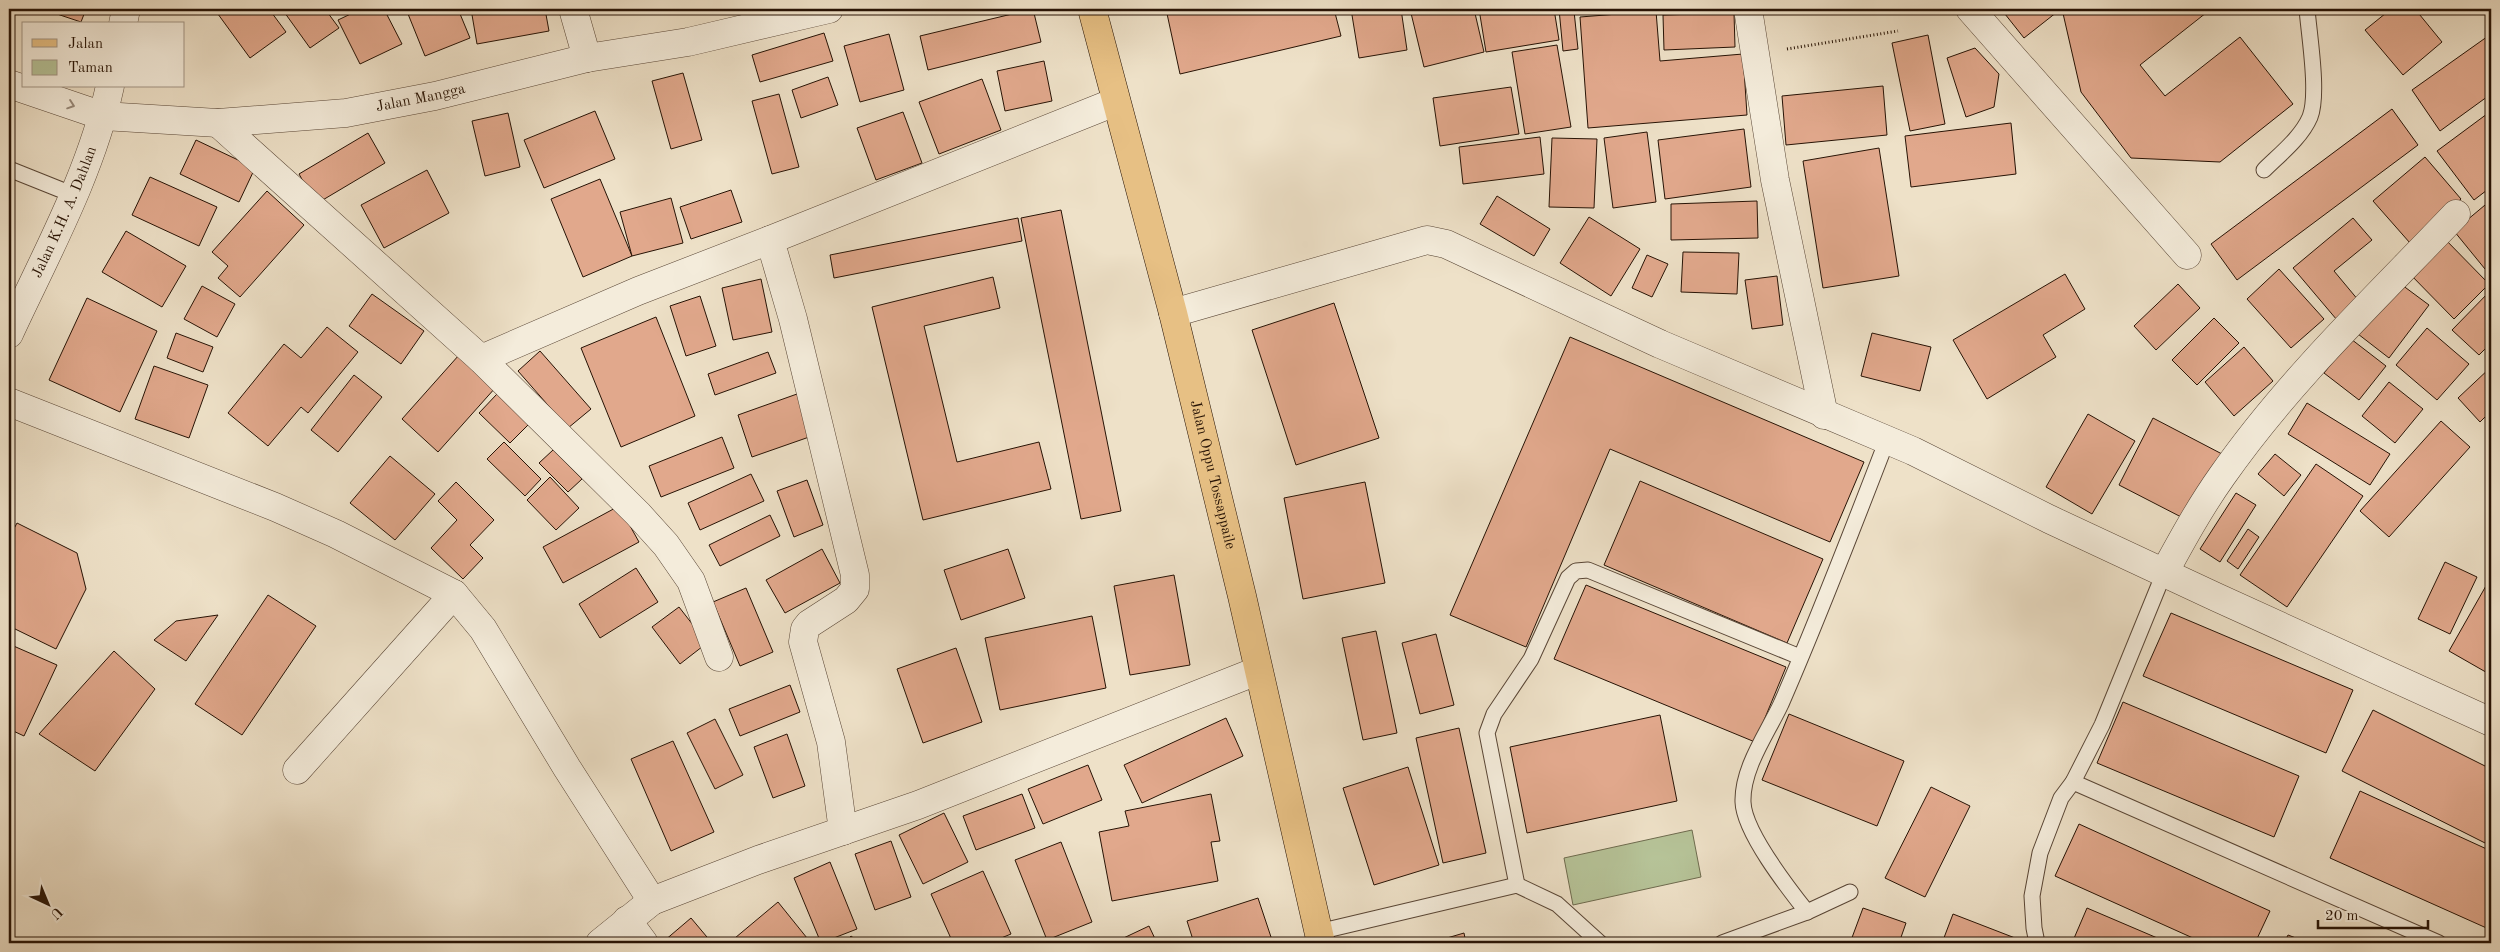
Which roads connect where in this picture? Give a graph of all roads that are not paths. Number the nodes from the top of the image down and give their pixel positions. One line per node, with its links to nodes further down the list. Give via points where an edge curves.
1 (126, 9): 8 (street)
2 (573, 9): 9 (street)
3 (829, 9): 9 (street, Jalan Mangga, via 688,42)
4 (1092, 9): 12 (main road, Jalan Oppu Tossappaile)
5 (1748, 9): 25 (street, via 1775,180)
6 (1970, 9): 20 (street)
7 (2307, 9): 16 (lane, via 2312,76 2310,117 2296,137)
8 (123, 22)
9 (587, 58): 14 (street, Jalan Mangga, via 435,96 346,113)
10 (9, 84): 13 (street, Jalan Mangga, one-way to 13)
11 (110, 88): 13 (street, Jalan K.H. A. Dahlan)
12 (1115, 102): 19 (street); 21 (main road, Jalan Oppu Tossappaile)
13 (104, 116): 14 (street, Jalan Mangga); 17 (street, Jalan K.H. A. Dahlan)
14 (218, 123): 23 (street)
15 (9, 169): 17 (lane)
16 (2264, 170)
17 (74, 195): 22 (street, Jalan K.H. A. Dahlan)
18 (2456, 214): 27 (street, via 2294,384 2222,475)
19 (770, 240): 23 (street, via 638,291); 35 (street, via 793,319 855,575 856,589 846,600 809,624 803,642 831,742)
20 (2187, 255)
21 (1173, 313): 25 (street, via 1427,240 1477,257 1652,340); 31 (main road, Jalan Oppu Tossappaile)
22 (9, 334)
23 (481, 359): 29 (street, via 666,545 691,581)
24 (9, 402): 28 (street, via 275,507)
25 (1824, 415): 26 (street)
26 (1888, 440): 27 (street); 30 (lane)
27 (2164, 573): 32 (street); 34 (lane, via 2102,725)
28 (454, 594): 33 (street); 38 (street, via 483,629)
29 (719, 657)
30 (1800, 657): 36 (lane, via 1588,570 1576,571 1568,578 1531,659 1494,714 1487,733); 39 (lane, via 1744,782 1743,803 1746,819 1781,878)
31 (1258, 671): 35 (street, via 918,805); 41 (main road, Jalan Oppu Tossappaile)
32 (2491, 722)
33 (297, 770)
34 (2073, 782): 46 (lane, via 2061,798 2040,853 2032,896); 47 (lane)
35 (843, 831): 38 (street)
36 (1517, 885): 41 (lane); 44 (lane, via 1557,904)
37 (1850, 892): 39 (lane)
38 (652, 901): 40 (street)
39 (1807, 912): 45 (lane)
40 (627, 920): 42 (street); 43 (street)
41 (1319, 937)
42 (600, 943)
43 (644, 943)
44 (1600, 943)
45 (1722, 943)
46 (2037, 943)
47 (2439, 943)

